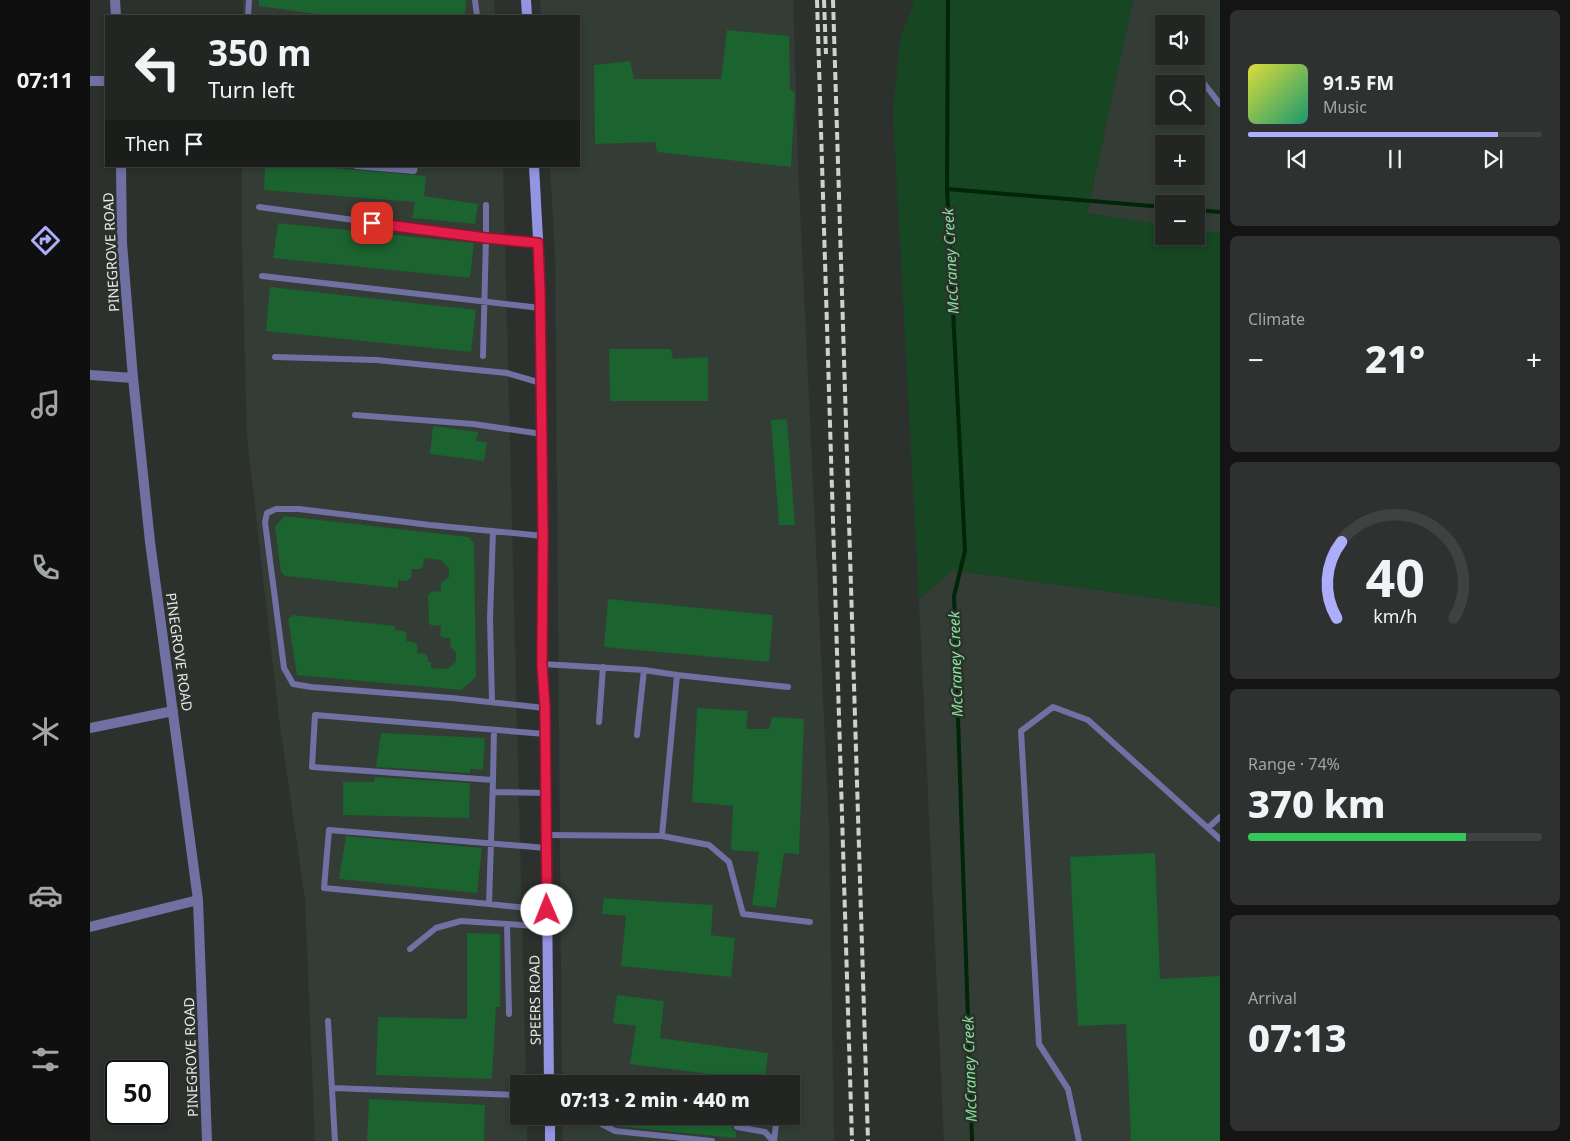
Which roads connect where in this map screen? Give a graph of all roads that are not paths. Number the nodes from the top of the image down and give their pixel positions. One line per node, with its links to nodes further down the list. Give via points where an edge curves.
1 (115, 0): 5 (street)
2 (249, 0): 6 (lane)
3 (475, 0): 7 (lane)
4 (526, 0): 8 (main road)
5 (116, 15)
6 (248, 15)
7 (477, 15)
8 (527, 15)
9 (105, 81): 10 (street)
10 (90, 82)
11 (1205, 85): 12 (lane)
12 (1220, 104)
13 (121, 167): 27 (street, PINEGROVE ROAD, via 122,243)
14 (368, 167): 15 (lane, via 414,171)
15 (415, 167)
16 (534, 167): 20 (main road, SPEERS ROAD)
17 (486, 205): 19 (lane)
18 (259, 208): 19 (lane)
19 (486, 238): 20 (lane); 22 (lane)
20 (538, 243): 23 (main road, SPEERS ROAD)
21 (262, 276): 22 (lane)
22 (484, 302): 23 (lane); 24 (lane)
23 (540, 308): 28 (main road, SPEERS ROAD)
24 (483, 356)
25 (276, 357): 28 (lane, via 394,362 507,373)
26 (90, 375): 27 (street)
27 (133, 378): 40 (street, PINEGROVE ROAD, via 150,542)
28 (541, 383): 30 (main road, SPEERS ROAD)
29 (354, 414): 30 (lane, via 473,424)
30 (542, 434): 32 (main road, SPEERS ROAD)
31 (493, 531): 32 (lane); 38 (lane); 38 (lane, via 300,509 276,509 267,513 265,522 284,668 294,684)
32 (543, 536): 33 (main road, SPEERS ROAD)
33 (542, 664): 34 (lane); 39 (main road, SPEERS ROAD)
34 (603, 667): 35 (lane); 41 (lane)
35 (644, 670): 36 (lane); 45 (lane)
36 (677, 675): 37 (lane); 52 (lane)
37 (788, 687)
38 (492, 702): 39 (lane)
39 (545, 708): 44 (main road, SPEERS ROAD)
40 (173, 711): 42 (street); 56 (street, PINEGROVE ROAD)
41 (599, 722)
42 (90, 728)
43 (494, 730): 44 (lane); 46 (lane); 46 (lane, via 316,715 312,767)
44 (545, 734): 48 (main road, SPEERS ROAD)
45 (637, 735)
46 (493, 780): 47 (lane)
47 (493, 792): 48 (lane); 54 (lane)
48 (546, 793): 51 (main road, SPEERS ROAD)
49 (1220, 817): 50 (lane)
50 (1208, 828): 53 (lane); 78 (lane, via 1088,720 1053,707 1021,731 1039,1044 1068,1089)
51 (547, 835): 52 (lane); 55 (main road, SPEERS ROAD)
52 (662, 836): 59 (lane, via 710,845 729,862 743,914)
53 (1220, 839)
54 (491, 844): 55 (lane); 57 (lane); 57 (lane, via 329,830 324,888)
55 (546, 848): 58 (main road, SPEERS ROAD)
56 (198, 900): 61 (street); 73 (street, PINEGROVE ROAD)
57 (489, 904): 58 (lane)
58 (547, 910): 62 (main road, SPEERS ROAD)
59 (810, 922)
60 (507, 924): 62 (lane); 63 (lane, via 461,921 436,928); 64 (lane)
61 (90, 927)
62 (548, 927): 66 (main road, SPEERS ROAD)
63 (410, 949)
64 (510, 1014)
65 (328, 1021): 67 (lane)
66 (550, 1075)
67 (332, 1088): 68 (lane); 74 (lane)
68 (510, 1095)
69 (550, 1125): 75 (main road)
70 (608, 1125): 76 (lane, via 615,1131)
71 (776, 1125): 77 (lane)
72 (737, 1127): 77 (lane, via 765,1132)
73 (208, 1141)
74 (335, 1141)
75 (550, 1141)
76 (712, 1141)
77 (774, 1141)
78 (1080, 1141)

